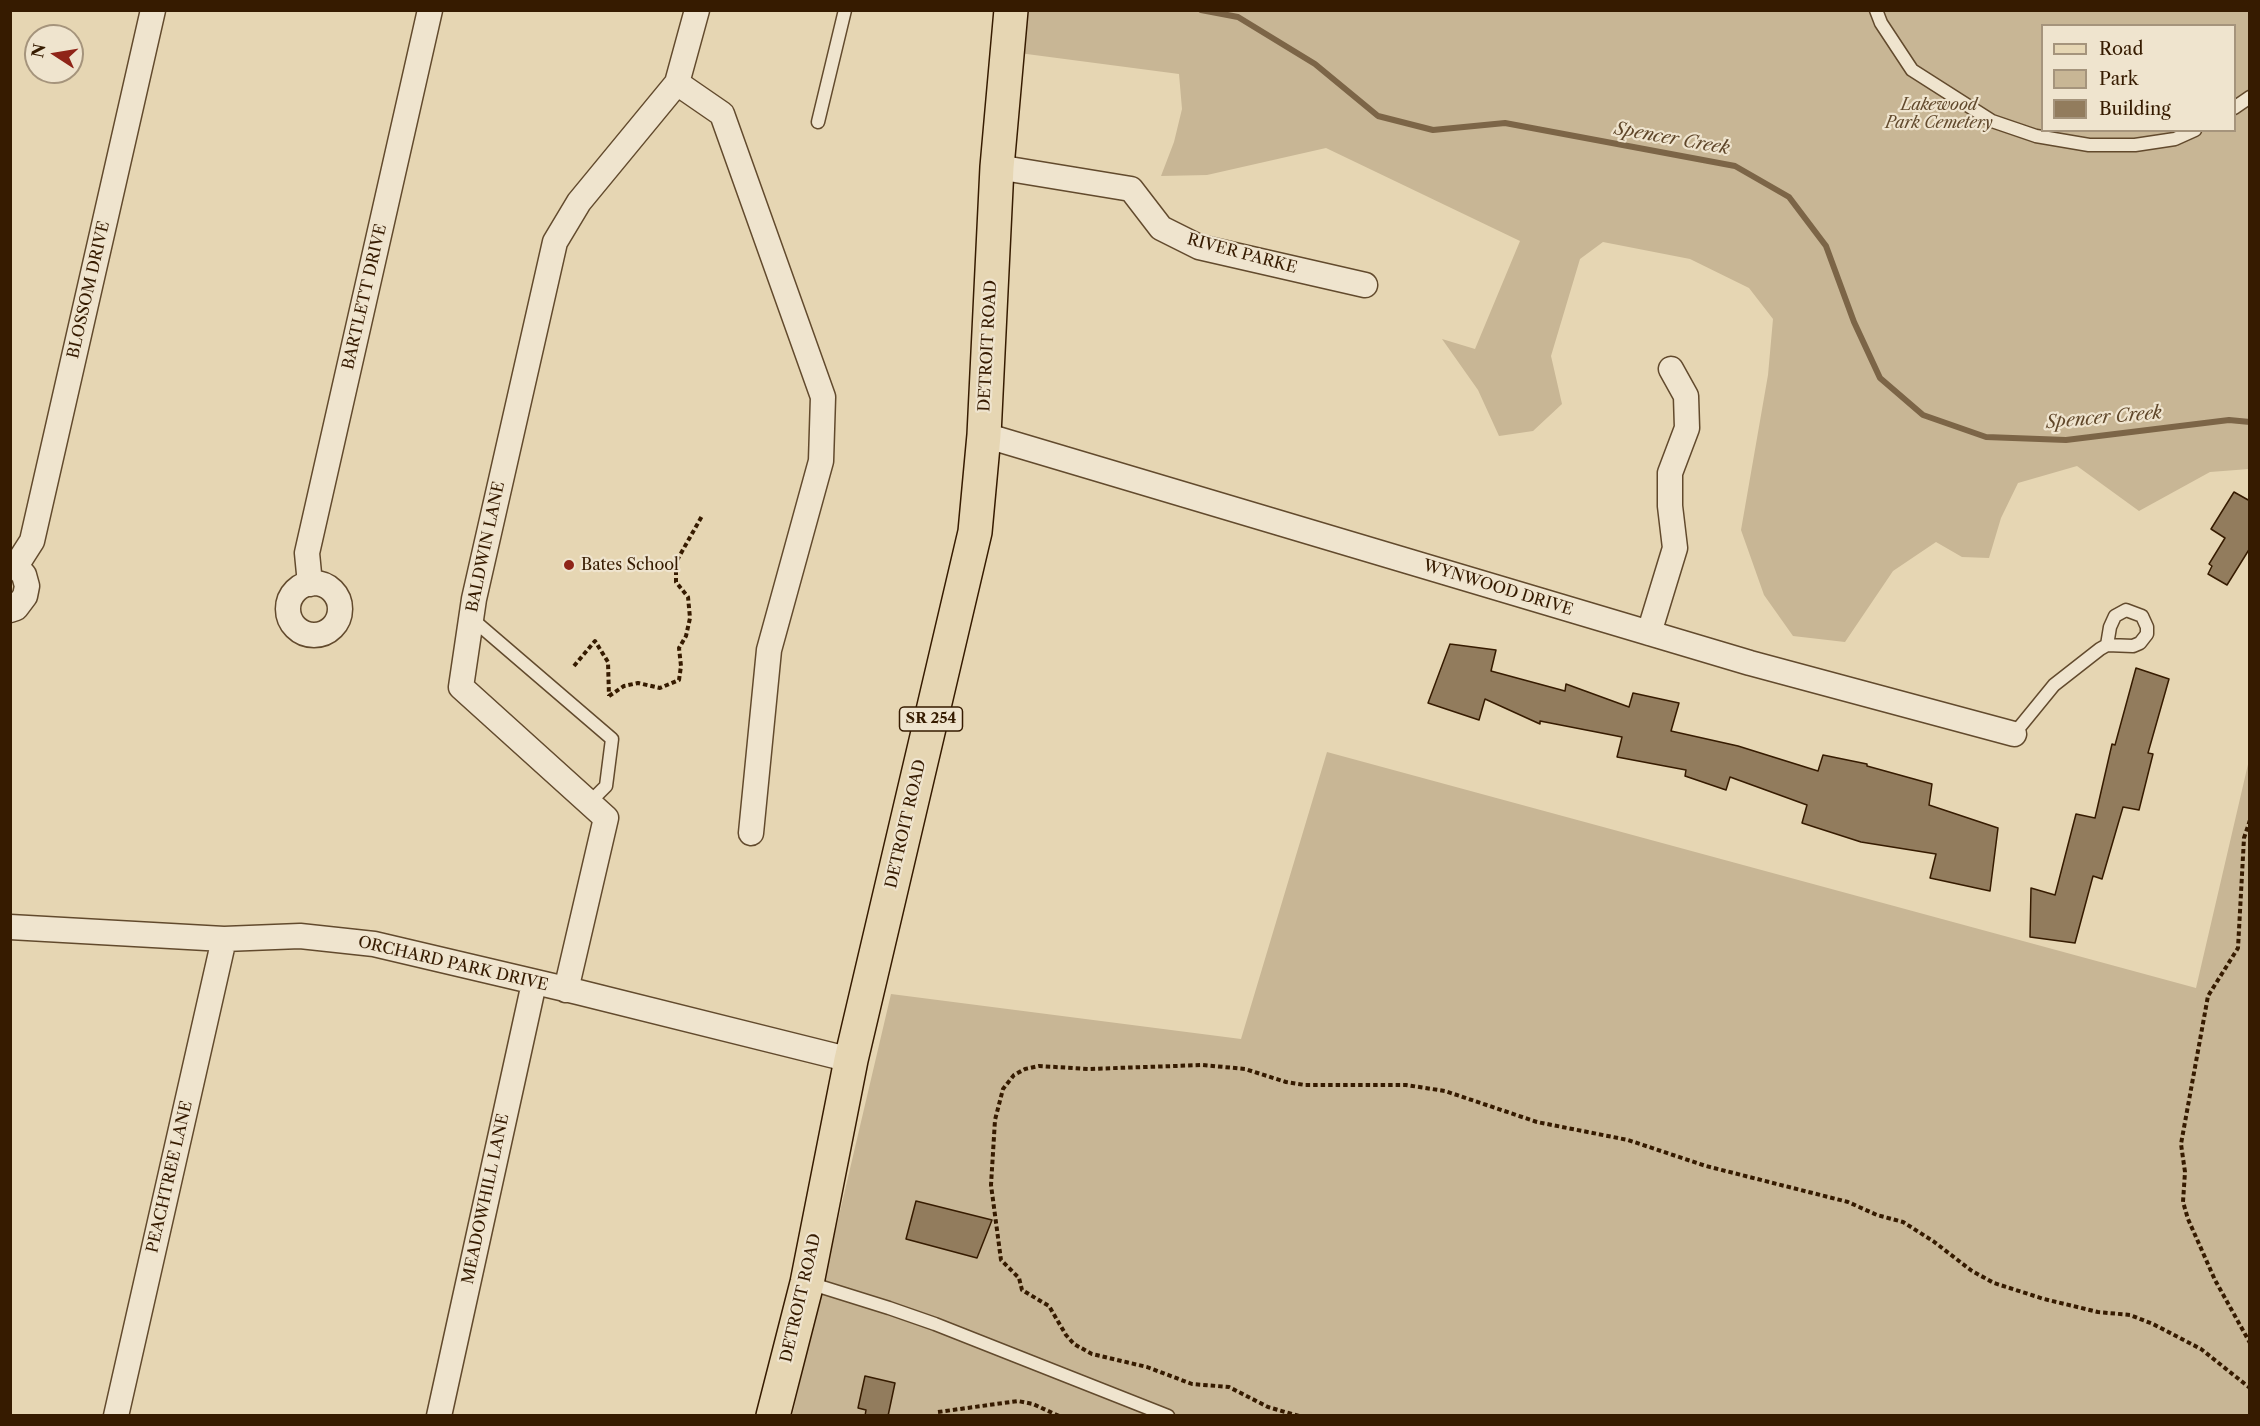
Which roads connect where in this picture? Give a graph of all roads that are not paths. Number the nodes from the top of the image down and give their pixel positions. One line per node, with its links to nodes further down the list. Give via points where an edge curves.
1 (153, 10): 16 (street, BLOSSOM DRIVE, via 32,541)
2 (430, 10): 17 (street, BARTLETT DRIVE, via 307,553)
3 (697, 10): 7 (street, BALDWIN LANE)
4 (845, 10): 10 (lane)
5 (1011, 10): 12 (main road, DETROIT ROAD / SR 254)
6 (1876, 10): 11 (lane, via 1912,70 1992,121 2036,136 2089,145 2135,145 2175,139)
7 (677, 83): 19 (street, BALDWIN LANE, via 579,202 555,242); 24 (street, via 722,114 823,397 821,460 769,650)
8 (2250, 97): 9 (lane)
9 (2236, 107)
10 (818, 122)
11 (2191, 132)
12 (997, 167): 13 (street, RIVER PARKE, via 1131,189 1161,228 1199,247); 15 (main road, DETROIT ROAD / SR 254)
13 (1365, 285)
14 (1671, 369): 20 (street, via 1686,396 1687,428 1670,473 1675,548)
15 (984, 435): 20 (street, WYNWOOD DRIVE); 29 (main road, DETROIT ROAD / SR 254, via 975,532)
16 (14, 564): 18 (street, via 24,575 27,586 25,596)
17 (310, 584)
18 (10, 610)
19 (471, 618): 23 (street, BALDWIN LANE, via 461,687); 23 (lane, via 612,739 606,786)
20 (1649, 633): 22 (street, WYNWOOD DRIVE)
21 (2107, 645): 22 (lane, via 2054,685)
22 (2014, 734)
23 (590, 802): 28 (street, BALDWIN LANE, via 606,818)
24 (751, 834)
25 (10, 927): 26 (street, ORCHARD PARK DRIVE)
26 (224, 939): 27 (street, ORCHARD PARK DRIVE, via 300,936 374,944); 31 (street, PEACHTREE LANE)
27 (534, 983): 28 (street, ORCHARD PARK DRIVE); 32 (street, MEADOWHILL LANE)
28 (566, 990): 29 (street, ORCHARD PARK DRIVE)
29 (851, 1060): 30 (main road, DETROIT ROAD / SR 254)
30 (807, 1283): 33 (main road, DETROIT ROAD / SR 254); 34 (lane, via 935,1324)
31 (117, 1416)
32 (439, 1416)
33 (774, 1416)
34 (1168, 1416)

